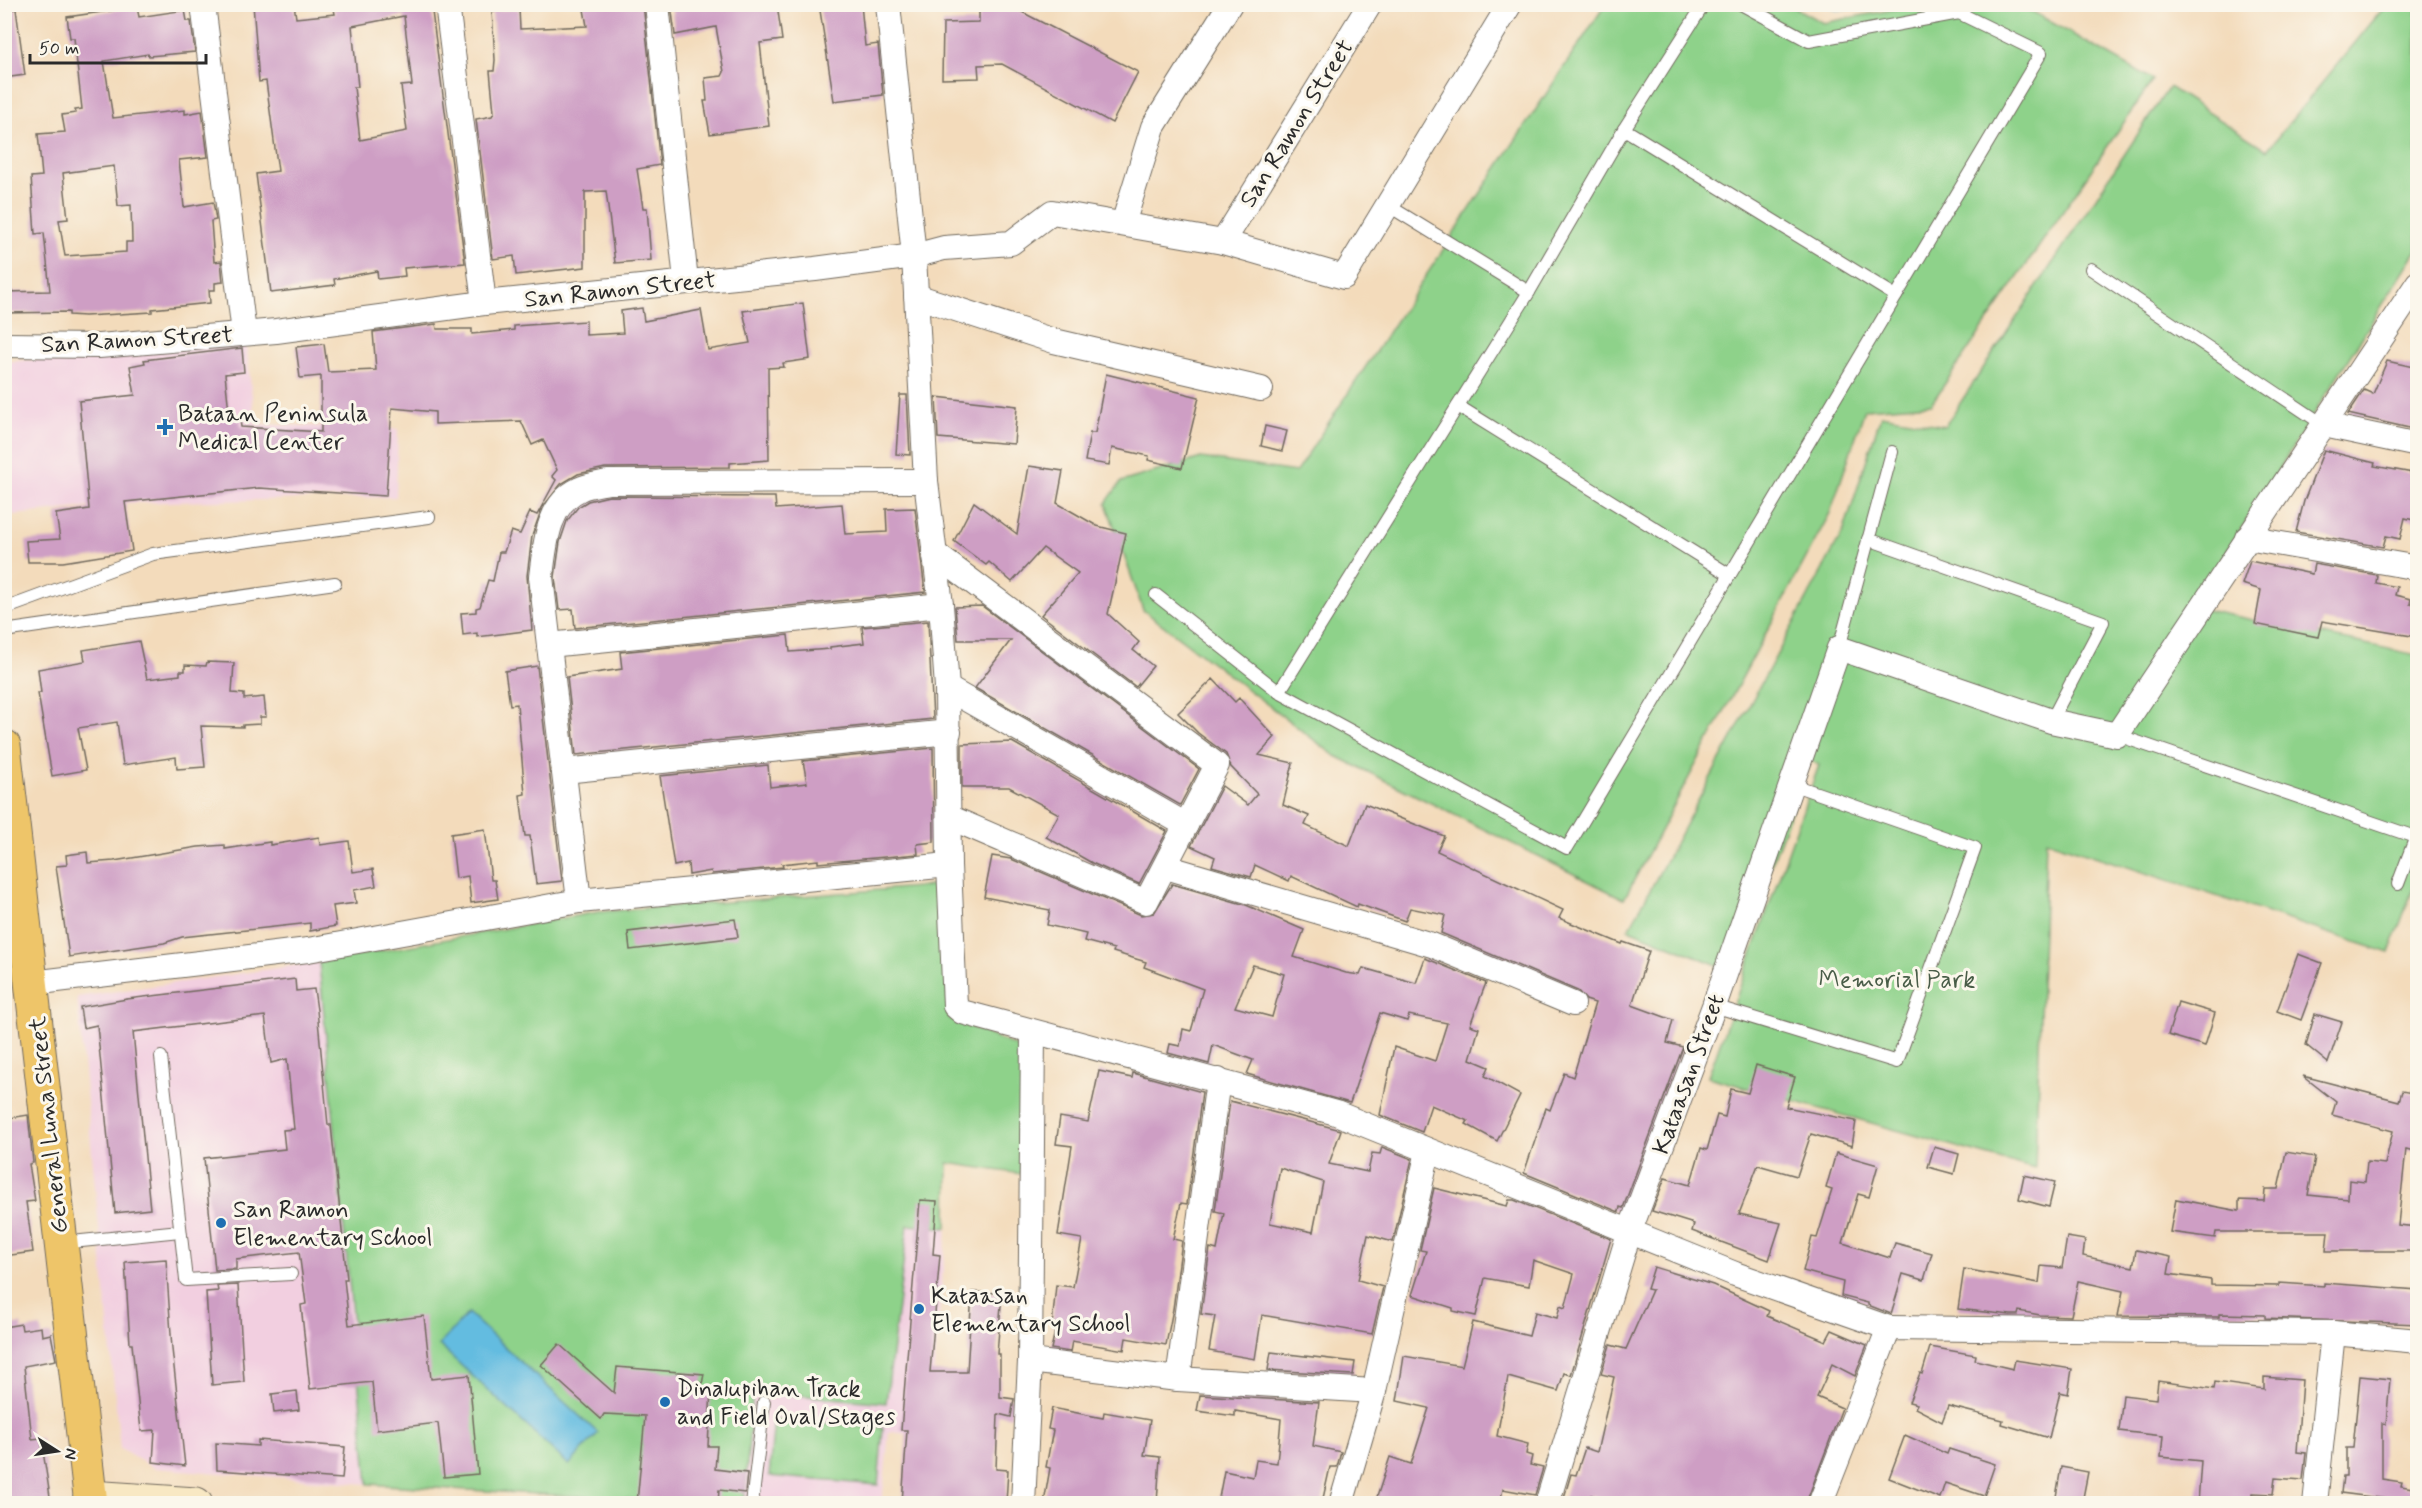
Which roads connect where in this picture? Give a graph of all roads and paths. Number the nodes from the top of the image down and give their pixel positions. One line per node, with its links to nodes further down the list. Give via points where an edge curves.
1 (202, 4): 23 (street)
2 (447, 4): 21 (street)
3 (657, 4): 16 (street)
4 (888, 4): 14 (street)
5 (1230, 4): 12 (street, via 1154,127)
6 (1370, 4): 13 (street, San Ramon Street)
7 (1510, 4): 11 (street)
8 (1704, 4): 10 (lane)
9 (1741, 4): 20 (lane, via 1809,41 1959,13 2042,53)
10 (1624, 129): 18 (lane); 20 (lane)
11 (1389, 206): 13 (street, San Ramon Street, via 1344,277); 18 (lane)
12 (1123, 224): 13 (street, San Ramon Street); 14 (street, San Ramon Street, via 1052,212 1011,243 944,248)
13 (1223, 242)
14 (914, 256): 16 (street, San Ramon Street); 19 (street)
15 (2091, 269): 27 (lane)
16 (686, 281): 21 (street, San Ramon Street)
17 (2418, 283): 22 (street)
18 (1529, 292): 26 (lane)
19 (916, 296): 25 (street, via 1054,341); 30 (street)
20 (1896, 296): 36 (lane)
21 (484, 303): 23 (street, San Ramon Street)
22 (2408, 315): 27 (street)
23 (243, 333): 24 (street, San Ramon Street, via 99,346)
24 (4, 345)
25 (1261, 389)
26 (1458, 406): 36 (lane); 45 (lane)
27 (2324, 425): 28 (street); 32 (street)
28 (2418, 445)
29 (1892, 452): 33 (lane)
30 (926, 481): 34 (street); 42 (street, via 608,482 580,489 561,504 547,530 541,577)
31 (429, 518): 40 (lane, via 153,554)
32 (2247, 538): 35 (street); 48 (street)
33 (1868, 539): 43 (lane); 46 (lane, via 2103,622)
34 (934, 553): 39 (street); 53 (street, via 1217,765)
35 (2418, 568)
36 (1730, 575): 45 (lane, via 1567,848)
37 (335, 583): 41 (lane)
38 (1156, 595): 45 (lane)
39 (941, 605): 42 (street); 44 (street)
40 (4, 609)
41 (4, 631)
42 (549, 645): 50 (street)
43 (1839, 648): 46 (street); 51 (street, Kataasan Street)
44 (947, 688): 47 (street); 53 (street)
45 (1279, 692)
46 (2051, 721): 48 (street)
47 (950, 732): 50 (street); 52 (street)
48 (2117, 735): 54 (lane)
49 (4, 746): 59 (main road, General Luna Street)
50 (564, 771): 58 (street)
51 (1791, 784): 61 (street, Kataasan Street); 61 (lane, via 1975,848 1898,1062)
52 (949, 817): 55 (street); 56 (street, via 1146,902)
53 (1186, 825): 56 (street)
54 (2416, 834): 57 (lane)
55 (948, 865): 58 (street); 62 (street, via 956,1006 962,1012)
56 (1166, 867): 60 (street, via 1432,945)
57 (2398, 884)
58 (579, 901): 59 (street, via 308,950)
59 (32, 983): 68 (main road, General Luna Street)
60 (1573, 1005)
61 (1714, 1006): 67 (street, Kataasan Street)
62 (1033, 1034): 64 (street); 73 (street)
63 (161, 1057): 66 (lane)
64 (1218, 1080): 65 (street, via 1336,1113); 74 (street)
65 (1428, 1151): 67 (street); 75 (street)
66 (180, 1231): 68 (lane); 69 (lane, via 186,1280)
67 (1629, 1233): 70 (street); 82 (street, Kataasan Street)
68 (61, 1243): 77 (main road, General Luna Street)
69 (291, 1274)
70 (1889, 1328): 71 (street); 83 (street)
71 (2333, 1333): 72 (street); 84 (street)
72 (2418, 1341)
73 (1030, 1361): 74 (street); 80 (street)
74 (1179, 1379): 75 (street)
75 (1374, 1391): 81 (street)
76 (764, 1402): 79 (lane)
77 (90, 1500): 78 (main road)
78 (196, 1503)
79 (752, 1503)
80 (1023, 1503)
81 (1341, 1503)
82 (1546, 1503)
83 (1820, 1503)
84 (2315, 1503)

